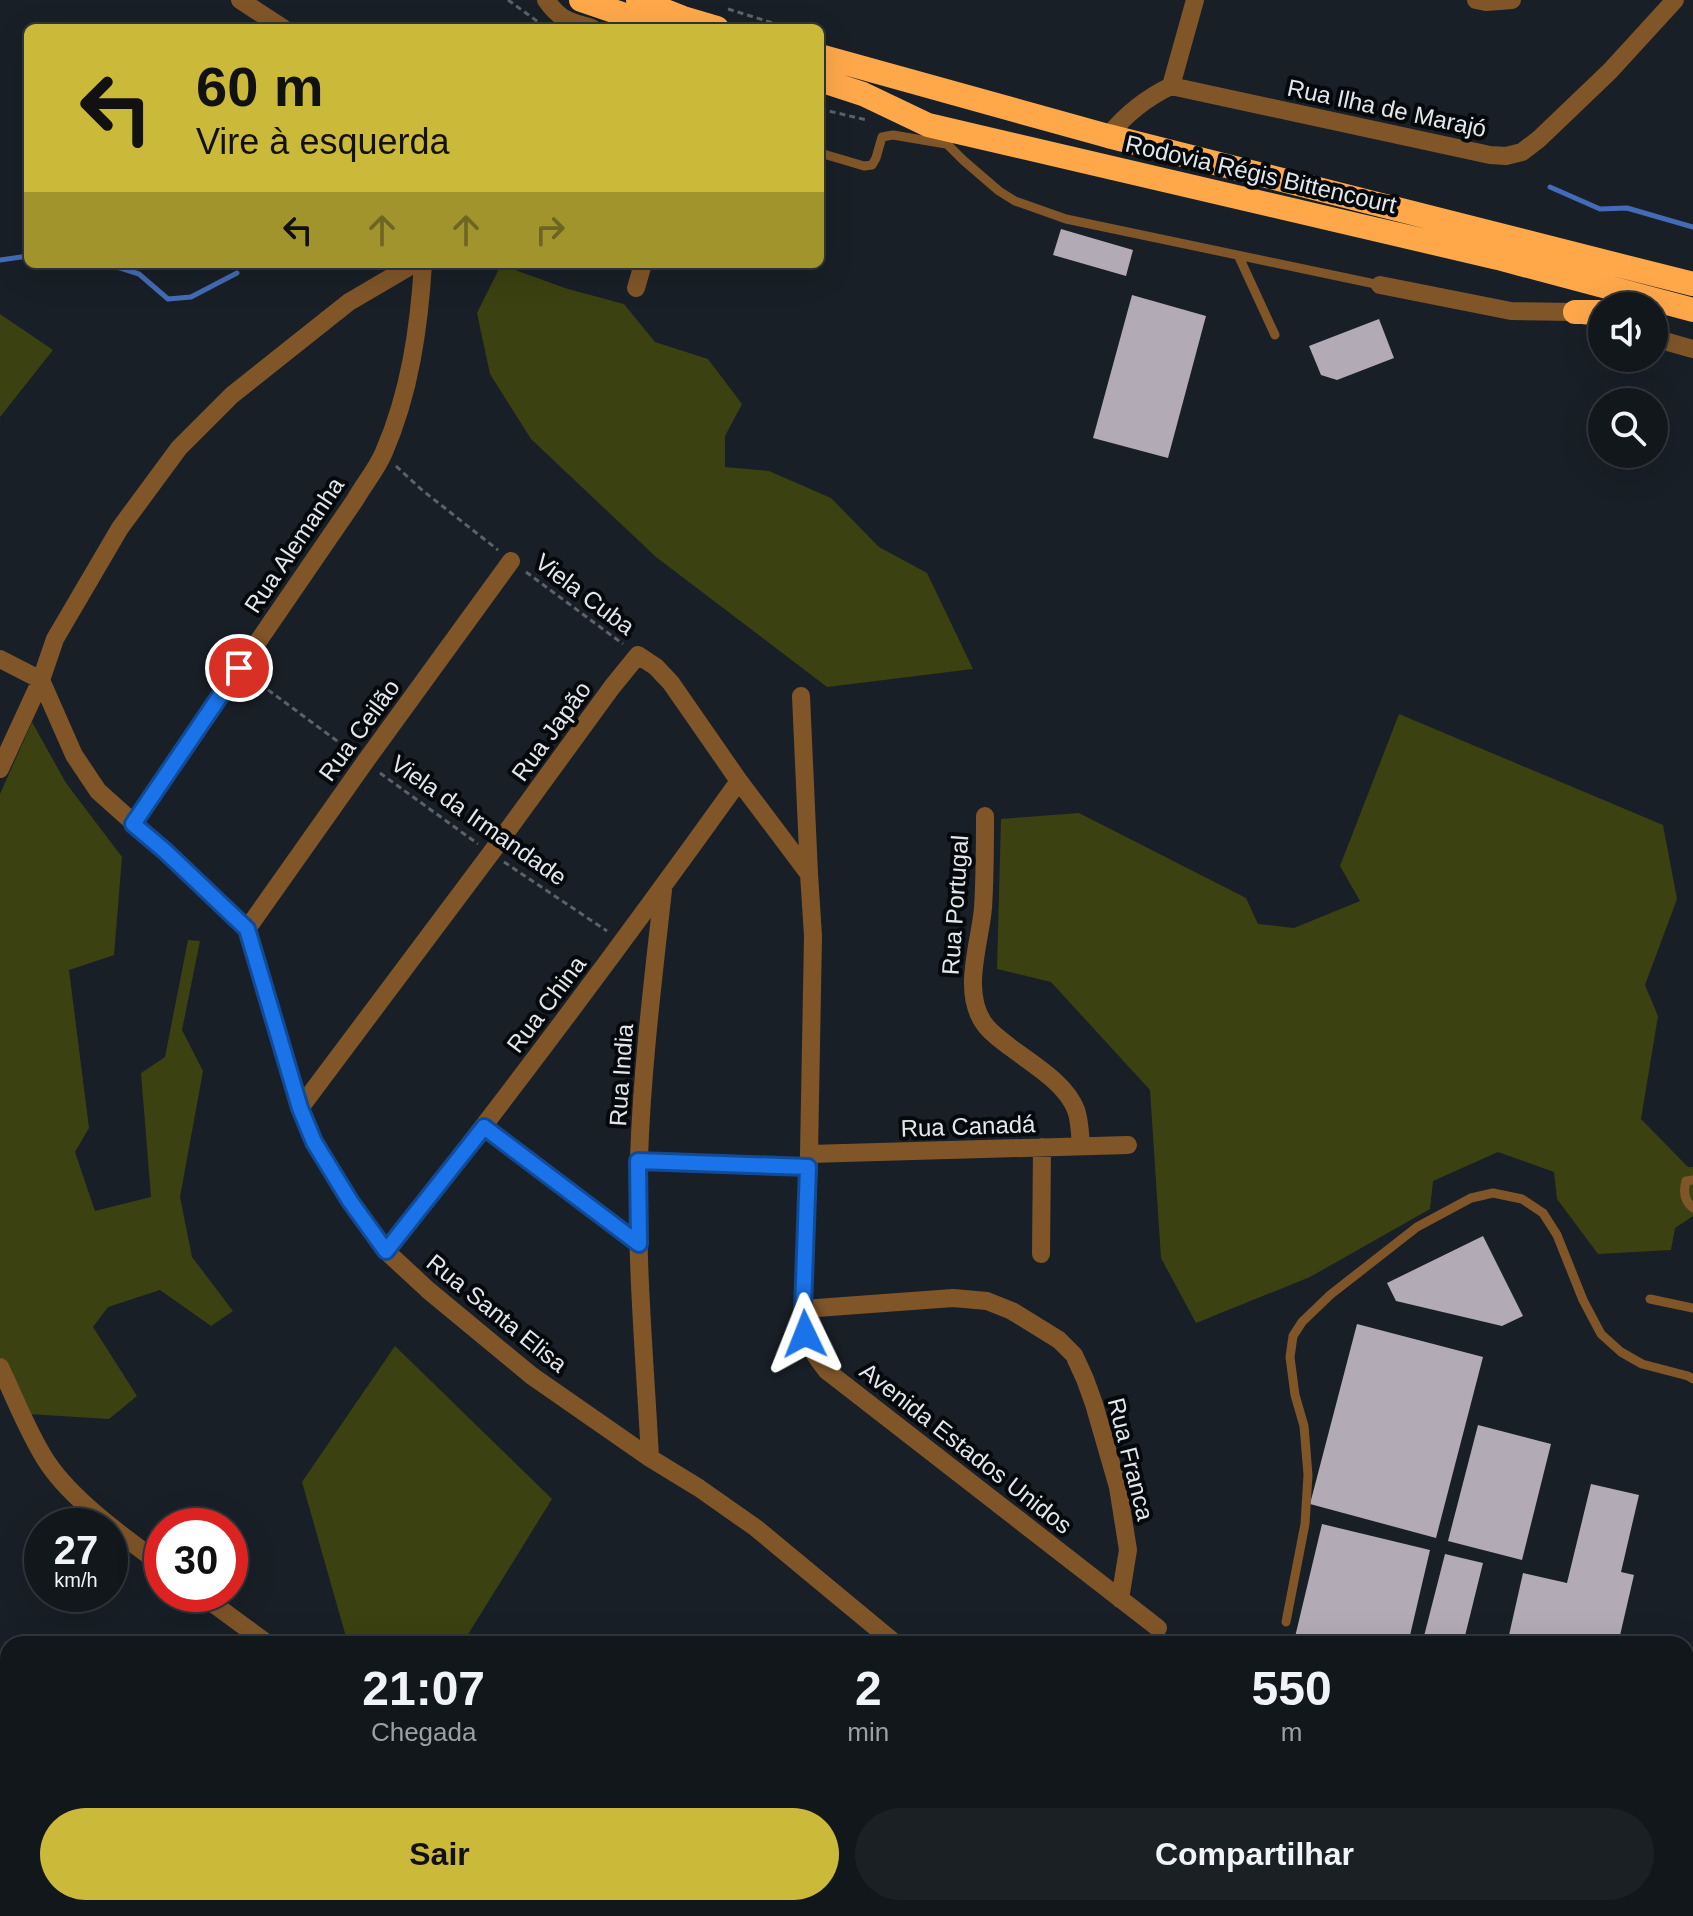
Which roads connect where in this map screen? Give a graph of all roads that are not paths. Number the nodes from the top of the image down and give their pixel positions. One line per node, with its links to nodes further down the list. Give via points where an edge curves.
1 (240, 0): 10 (street)
2 (546, 0): 11 (street)
3 (581, 0): 12 (highway)
4 (638, 0): 9 (highway, via 683,18)
5 (1195, 0): 15 (street)
6 (1476, 0): 7 (street)
7 (1512, 0)
8 (1675, 0): 15 (street, Rua Ilha de Marajó, via 1539,139 1506,156)
9 (723, 19)
10 (277, 24)
11 (562, 24)
12 (651, 24)
13 (824, 57): 17 (highway, Rodovia Régis Bittencourt)
14 (824, 81): 16 (highway, Rodovia Régis Bittencourt)
15 (1171, 86): 17 (street, via 1137,107)
16 (928, 125): 18 (lane); 27 (highway, Rodovia Régis Bittencourt, via 1498,258)
17 (1108, 136): 24 (highway, Rodovia Régis Bittencourt)
18 (948, 145): 19 (lane, via 882,137 872,165 864,166); 20 (lane, via 1015,201 1066,219)
19 (824, 154)
20 (1239, 257): 25 (lane); 32 (lane)
21 (407, 268): 37 (street, via 349,302 232,395 179,448 120,528 55,639)
22 (423, 268): 42 (street, Rua Alemanha, via 413,357 383,454)
23 (642, 268): 26 (street)
24 (1693, 284)
25 (1380, 285): 29 (street, via 1511,311)
26 (636, 288)
27 (1691, 310): 28 (highway)
28 (1668, 311)
29 (1575, 312): 30 (highway); 31 (street)
30 (1588, 312)
31 (1588, 317)
32 (1275, 335)
33 (1668, 342): 34 (street)
34 (1693, 349)
35 (511, 561): 45 (street, Rua Ceilão)
36 (0, 659): 37 (street)
37 (41, 680): 39 (street); 42 (street, Rua Santa Elisa, via 74,755 98,791)
38 (801, 696): 43 (street)
39 (0, 769)
40 (739, 781): 43 (street); 44 (street, Rua China); 46 (street, Rua Japão, via 671,683 638,655)
41 (985, 816): 49 (street, Rua Portugal, via 983,906 973,983 976,1006 999,1039 1069,1096 1077,1112)
42 (133, 824): 45 (street, Rua Santa Elisa)
43 (809, 874): 51 (street, Avenida Estados Unidos, via 813,936)
44 (663, 887): 47 (street, Rua China); 52 (street, Rua India)
45 (247, 929): 46 (street, Rua Santa Elisa)
46 (300, 1108): 56 (street, Rua Santa Elisa, via 332,1173)
47 (484, 1127): 55 (street); 56 (street, Rua China)
48 (1128, 1145): 49 (street, Rua Canadá)
49 (1081, 1146): 50 (street, Rua Canadá)
50 (1042, 1147): 51 (street, Rua Canadá); 57 (street)
51 (808, 1160): 52 (street, Rua Canadá); 60 (street, Avenida Estados Unidos)
52 (638, 1161): 55 (street, Rua India)
53 (1693, 1180): 54 (lane, via 1686,1181 1683,1190)
54 (1693, 1208)
55 (639, 1244): 63 (street, Rua India)
56 (386, 1251): 63 (street, Rua Santa Elisa, via 532,1376)
57 (1041, 1254)
58 (1650, 1299): 59 (lane)
59 (1693, 1308)
60 (803, 1309): 65 (street, Avenida Estados Unidos, via 805,1334 827,1371); 65 (street, Rua Franca, via 953,1298 987,1301 1059,1340 1074,1355 1085,1379 1112,1465 1128,1550)
61 (0, 1367): 64 (street, via 47,1462 93,1510)
62 (1693, 1379): 67 (lane, via 1642,1364 1601,1334 1557,1235 1543,1213 1522,1199 1493,1193 1471,1198 1417,1227 1330,1295 1293,1336 1290,1357 1308,1475 1305,1524)
63 (650, 1458): 70 (street, Rua Santa Elisa, via 756,1528)
64 (144, 1551)
65 (1120, 1599): 68 (street, Avenida Estados Unidos)
66 (224, 1612): 69 (street)
67 (1286, 1622)
68 (1158, 1628)
69 (257, 1636)
70 (886, 1636)

